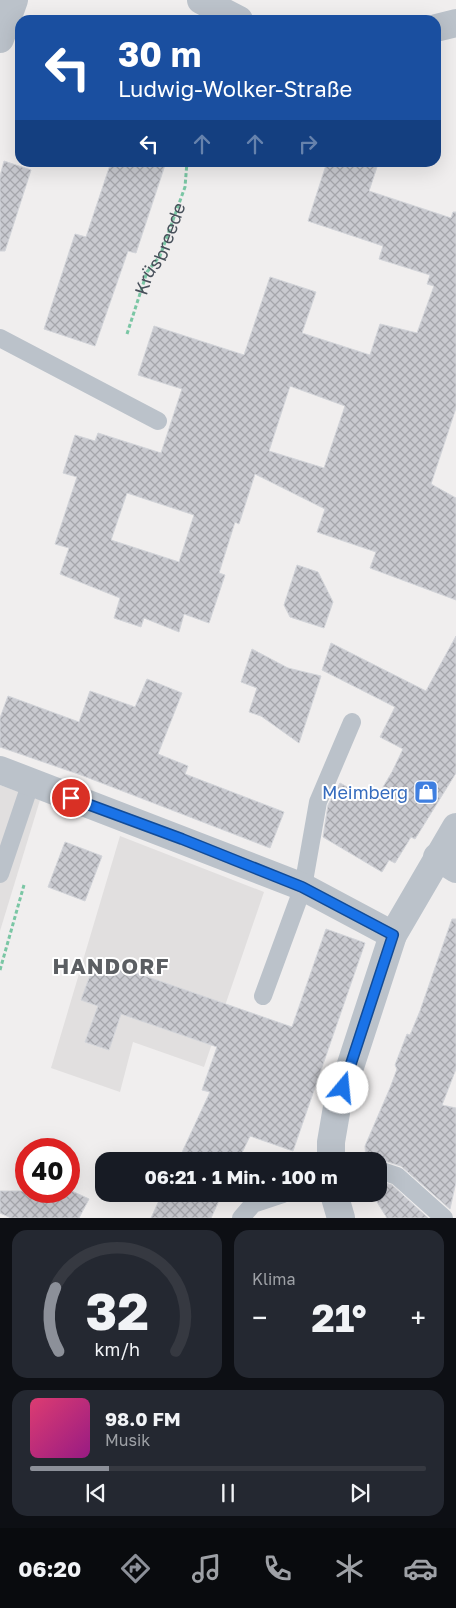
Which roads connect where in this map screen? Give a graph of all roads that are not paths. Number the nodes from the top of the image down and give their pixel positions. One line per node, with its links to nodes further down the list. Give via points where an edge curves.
1 (14, 0): 6 (street)
2 (201, 0): 3 (street)
3 (230, 15)
4 (456, 23): 5 (street)
5 (441, 27)
6 (0, 40)
7 (0, 338): 8 (lane)
8 (158, 421)
9 (352, 722): 15 (lane, via 318,802)
10 (0, 770): 11 (street)
11 (30, 782): 14 (lane); 15 (street)
12 (456, 827): 13 (street)
13 (447, 863): 16 (street)
14 (0, 874)
15 (302, 887): 16 (street); 17 (lane)
16 (393, 935): 18 (street, via 337,1107)
17 (263, 996)
18 (331, 1152)
19 (387, 1173): 24 (lane, via 397,1176)
20 (259, 1202): 22 (lane)
21 (336, 1202): 23 (street)
22 (241, 1218)
23 (341, 1218)
24 (444, 1218)

